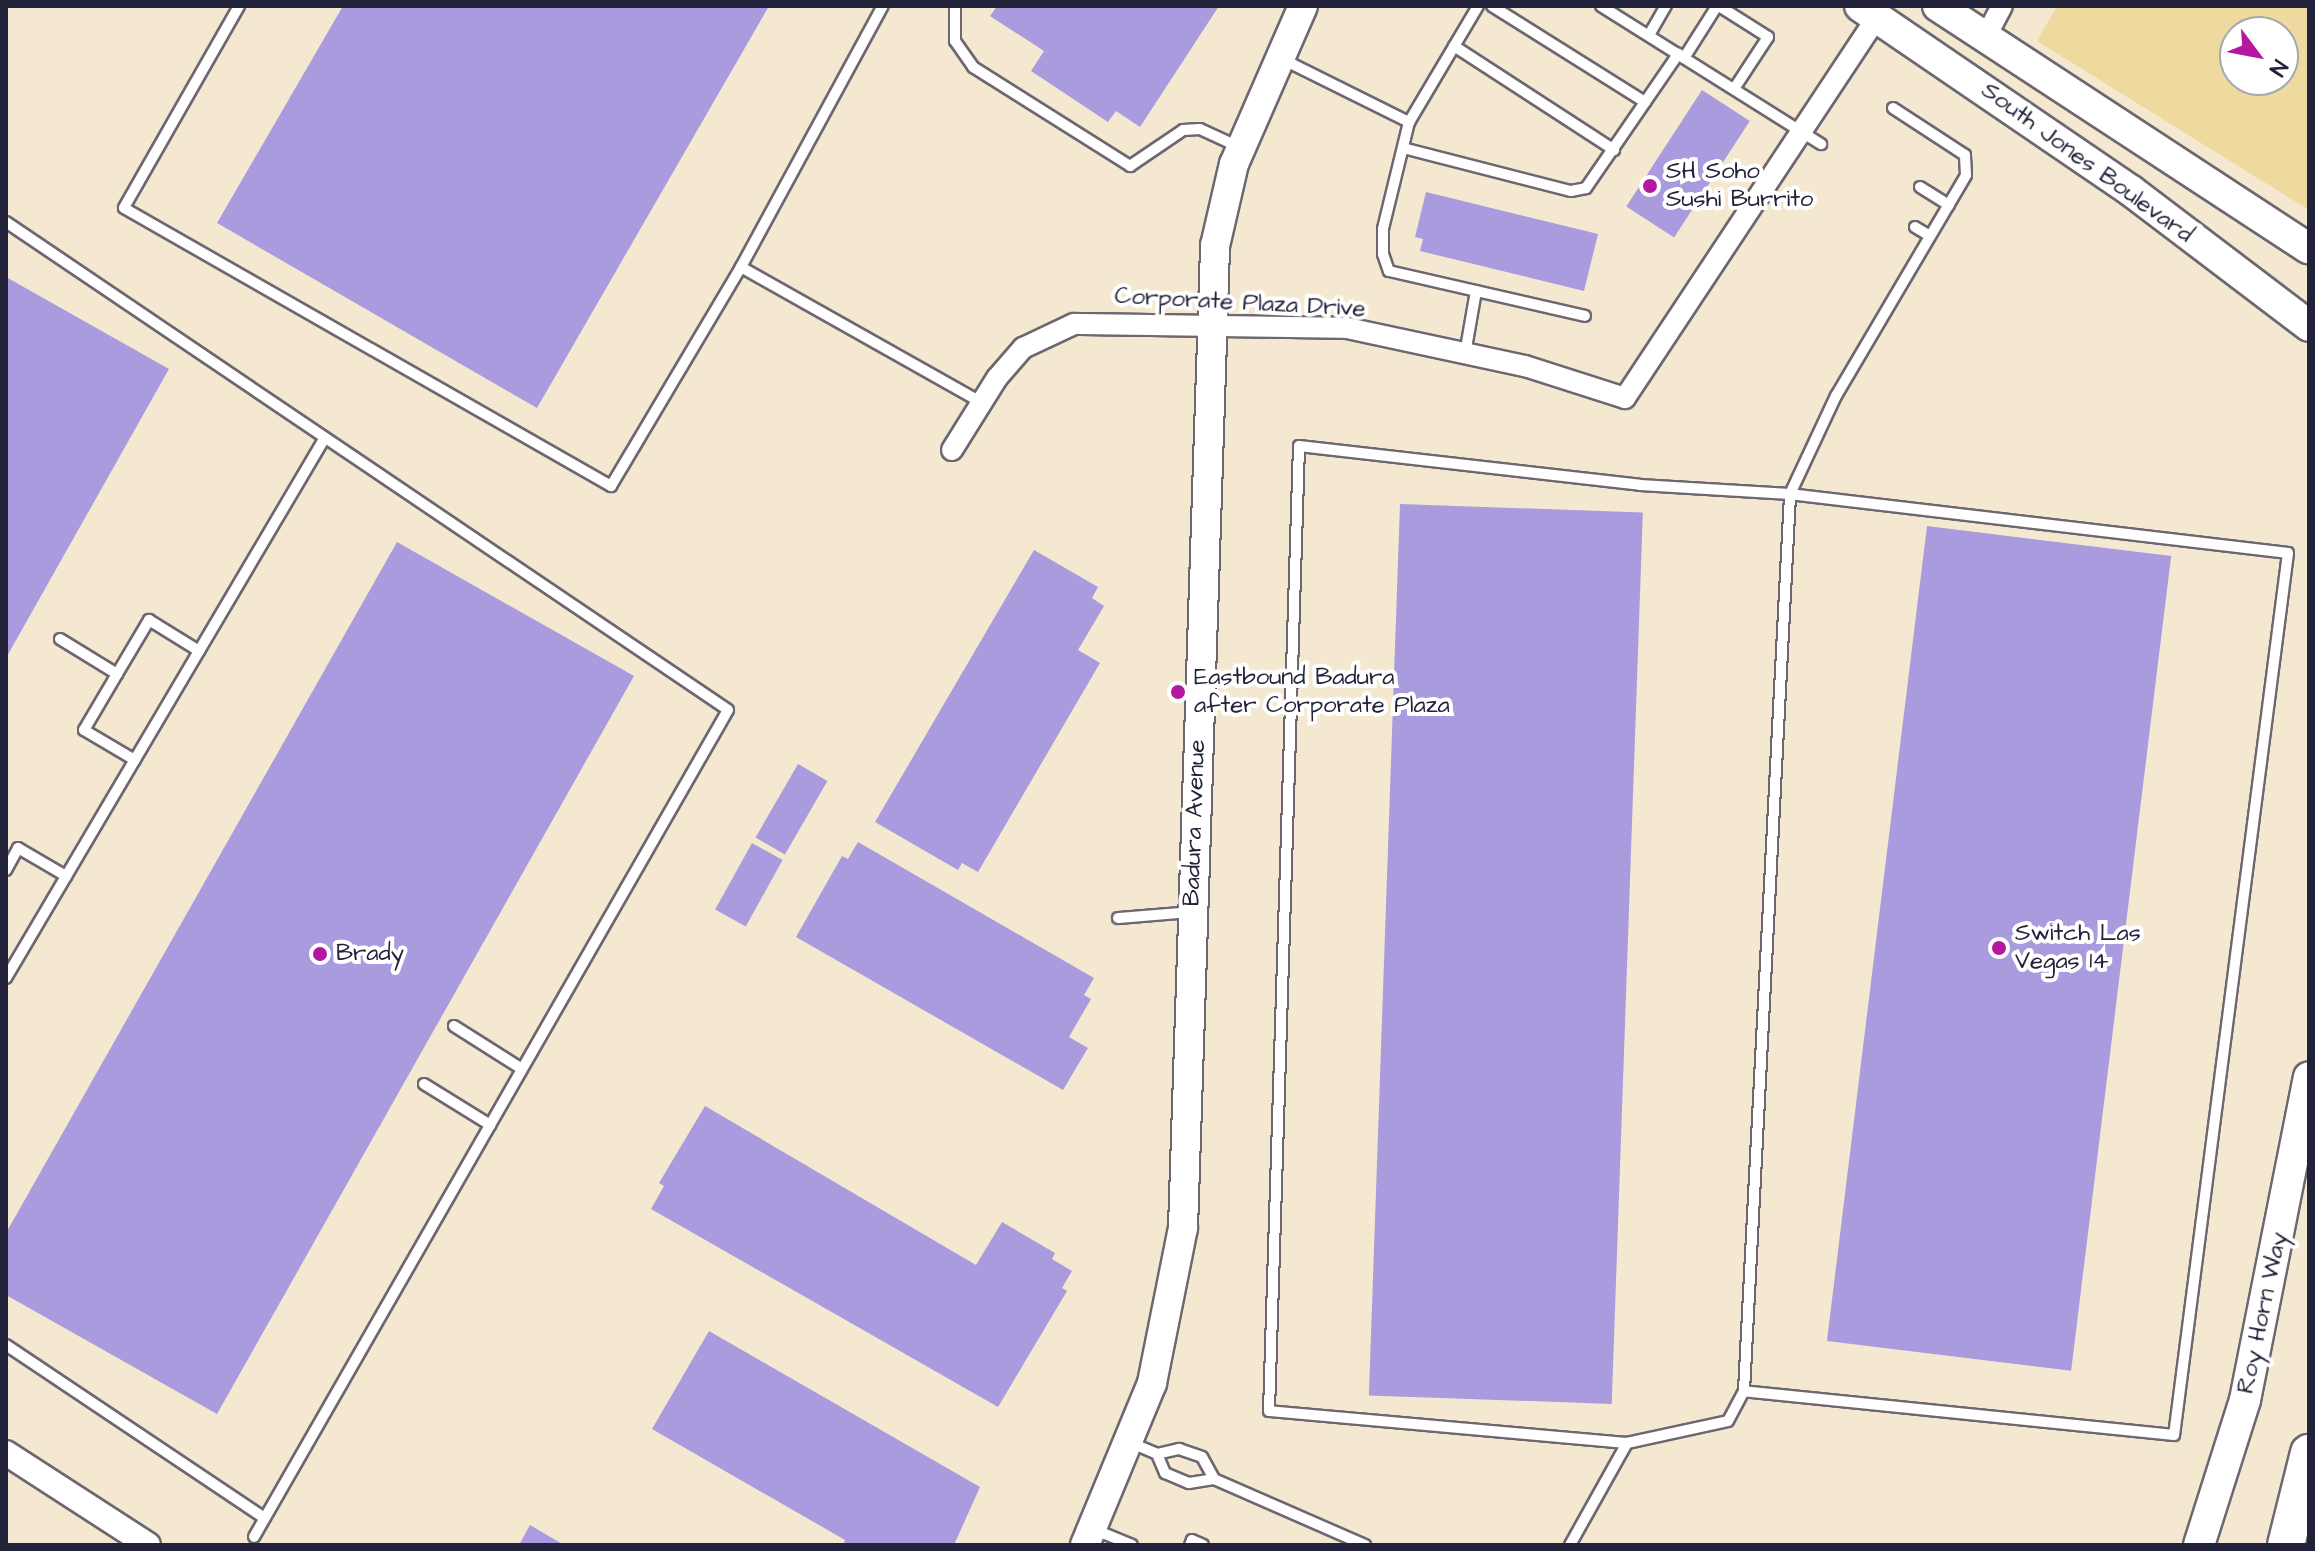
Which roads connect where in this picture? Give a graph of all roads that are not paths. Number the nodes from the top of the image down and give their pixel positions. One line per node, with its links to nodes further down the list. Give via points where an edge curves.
1 (239, 6): 33 (lane, via 124,208 611,486)
2 (883, 6): 33 (lane)
3 (955, 6): 24 (lane, via 955,41 973,67 1130,166 1183,130 1200,129)
4 (1303, 6): 17 (main road, Badura Avenue)
5 (1478, 6): 15 (lane)
6 (1492, 6): 19 (lane)
7 (1601, 6): 13 (lane)
8 (1666, 6): 13 (lane)
9 (1718, 6): 16 (lane); 18 (lane, via 1768,37)
10 (1938, 6): 14 (main road, South Jones Boulevard)
11 (2002, 6): 14 (street)
12 (1868, 12): 22 (street); 37 (main road, South Jones Boulevard, via 2130,190)
13 (1649, 35): 16 (lane)
14 (1985, 38): 32 (main road, South Jones Boulevard)
15 (1454, 46): 21 (lane); 26 (lane)
16 (1681, 56): 18 (lane); 19 (lane)
17 (1277, 57): 21 (lane); 24 (main road, Badura Avenue)
18 (1734, 89): 22 (lane)
19 (1645, 102): 26 (lane)
20 (1893, 108): 28 (lane, via 1965,155 1966,175)
21 (1409, 122): 25 (lane)
22 (1801, 131): 23 (lane); 38 (street, Corporate Plaza Drive, via 1625,398 1525,366)
23 (1821, 144)
24 (1240, 148): 36 (main road, Badura Avenue, via 1215,246)
25 (1403, 148): 26 (lane, via 1571,191 1586,188); 34 (lane, via 1383,229 1389,271)
26 (1614, 150)
27 (1920, 187): 28 (lane)
28 (1949, 205): 31 (lane)
29 (6, 222): 40 (lane)
30 (1915, 227): 31 (lane)
31 (1930, 236): 42 (lane, via 1836,396)
32 (2309, 249)
33 (741, 267): 39 (lane)
34 (1476, 291): 35 (lane); 38 (lane)
35 (1585, 316)
36 (1210, 325): 38 (street, Corporate Plaza Drive, via 1347,328); 39 (street, Corporate Plaza Drive, via 1103,322 1054,330 1023,348); 49 (main road, Badura Avenue)
37 (2309, 326)
38 (1465, 354)
39 (982, 403): 41 (street, Corporate Plaza Drive)
40 (323, 441): 44 (lane); 53 (lane, via 728,710)
41 (952, 450)
42 (1790, 494): 58 (lane); 58 (lane, via 2288,553 2174,1435); 60 (lane, via 1640,485 1299,446 1269,1411)
43 (60, 639): 45 (lane)
44 (199, 651): 45 (lane, via 149,620); 46 (lane)
45 (117, 674): 46 (lane, via 84,730)
46 (135, 760): 48 (lane)
47 (6, 870): 48 (lane, via 18,848)
48 (66, 876): 51 (lane)
49 (1193, 911): 50 (lane); 59 (main road, Badura Avenue, via 1183,1228 1152,1383)
50 (1118, 918)
51 (6, 977)
52 (454, 1026): 53 (lane)
53 (522, 1069): 56 (lane)
54 (2309, 1077): 74 (main road, Roy Horn Way, via 2245,1400)
55 (424, 1084): 56 (lane)
56 (490, 1125): 65 (lane)
57 (6, 1345): 65 (lane)
58 (1744, 1391): 60 (lane, via 1728,1421)
59 (1128, 1441): 63 (lane); 67 (main road, Badura Avenue)
60 (1627, 1443): 73 (lane)
61 (6, 1453): 68 (street)
62 (2309, 1453): 75 (highway)
63 (1157, 1454): 64 (lane, via 1165,1473 1189,1483); 64 (lane, via 1179,1449 1202,1457)
64 (1214, 1479): 72 (lane)
65 (264, 1518): 66 (lane)
66 (254, 1537)
67 (1089, 1537): 69 (lane)
68 (148, 1545)
69 (1132, 1545)
70 (1190, 1545): 71 (lane, via 1192,1540)
71 (1203, 1545)
72 (1365, 1545)
73 (1570, 1545)
74 (2199, 1545)
75 (2286, 1545)

